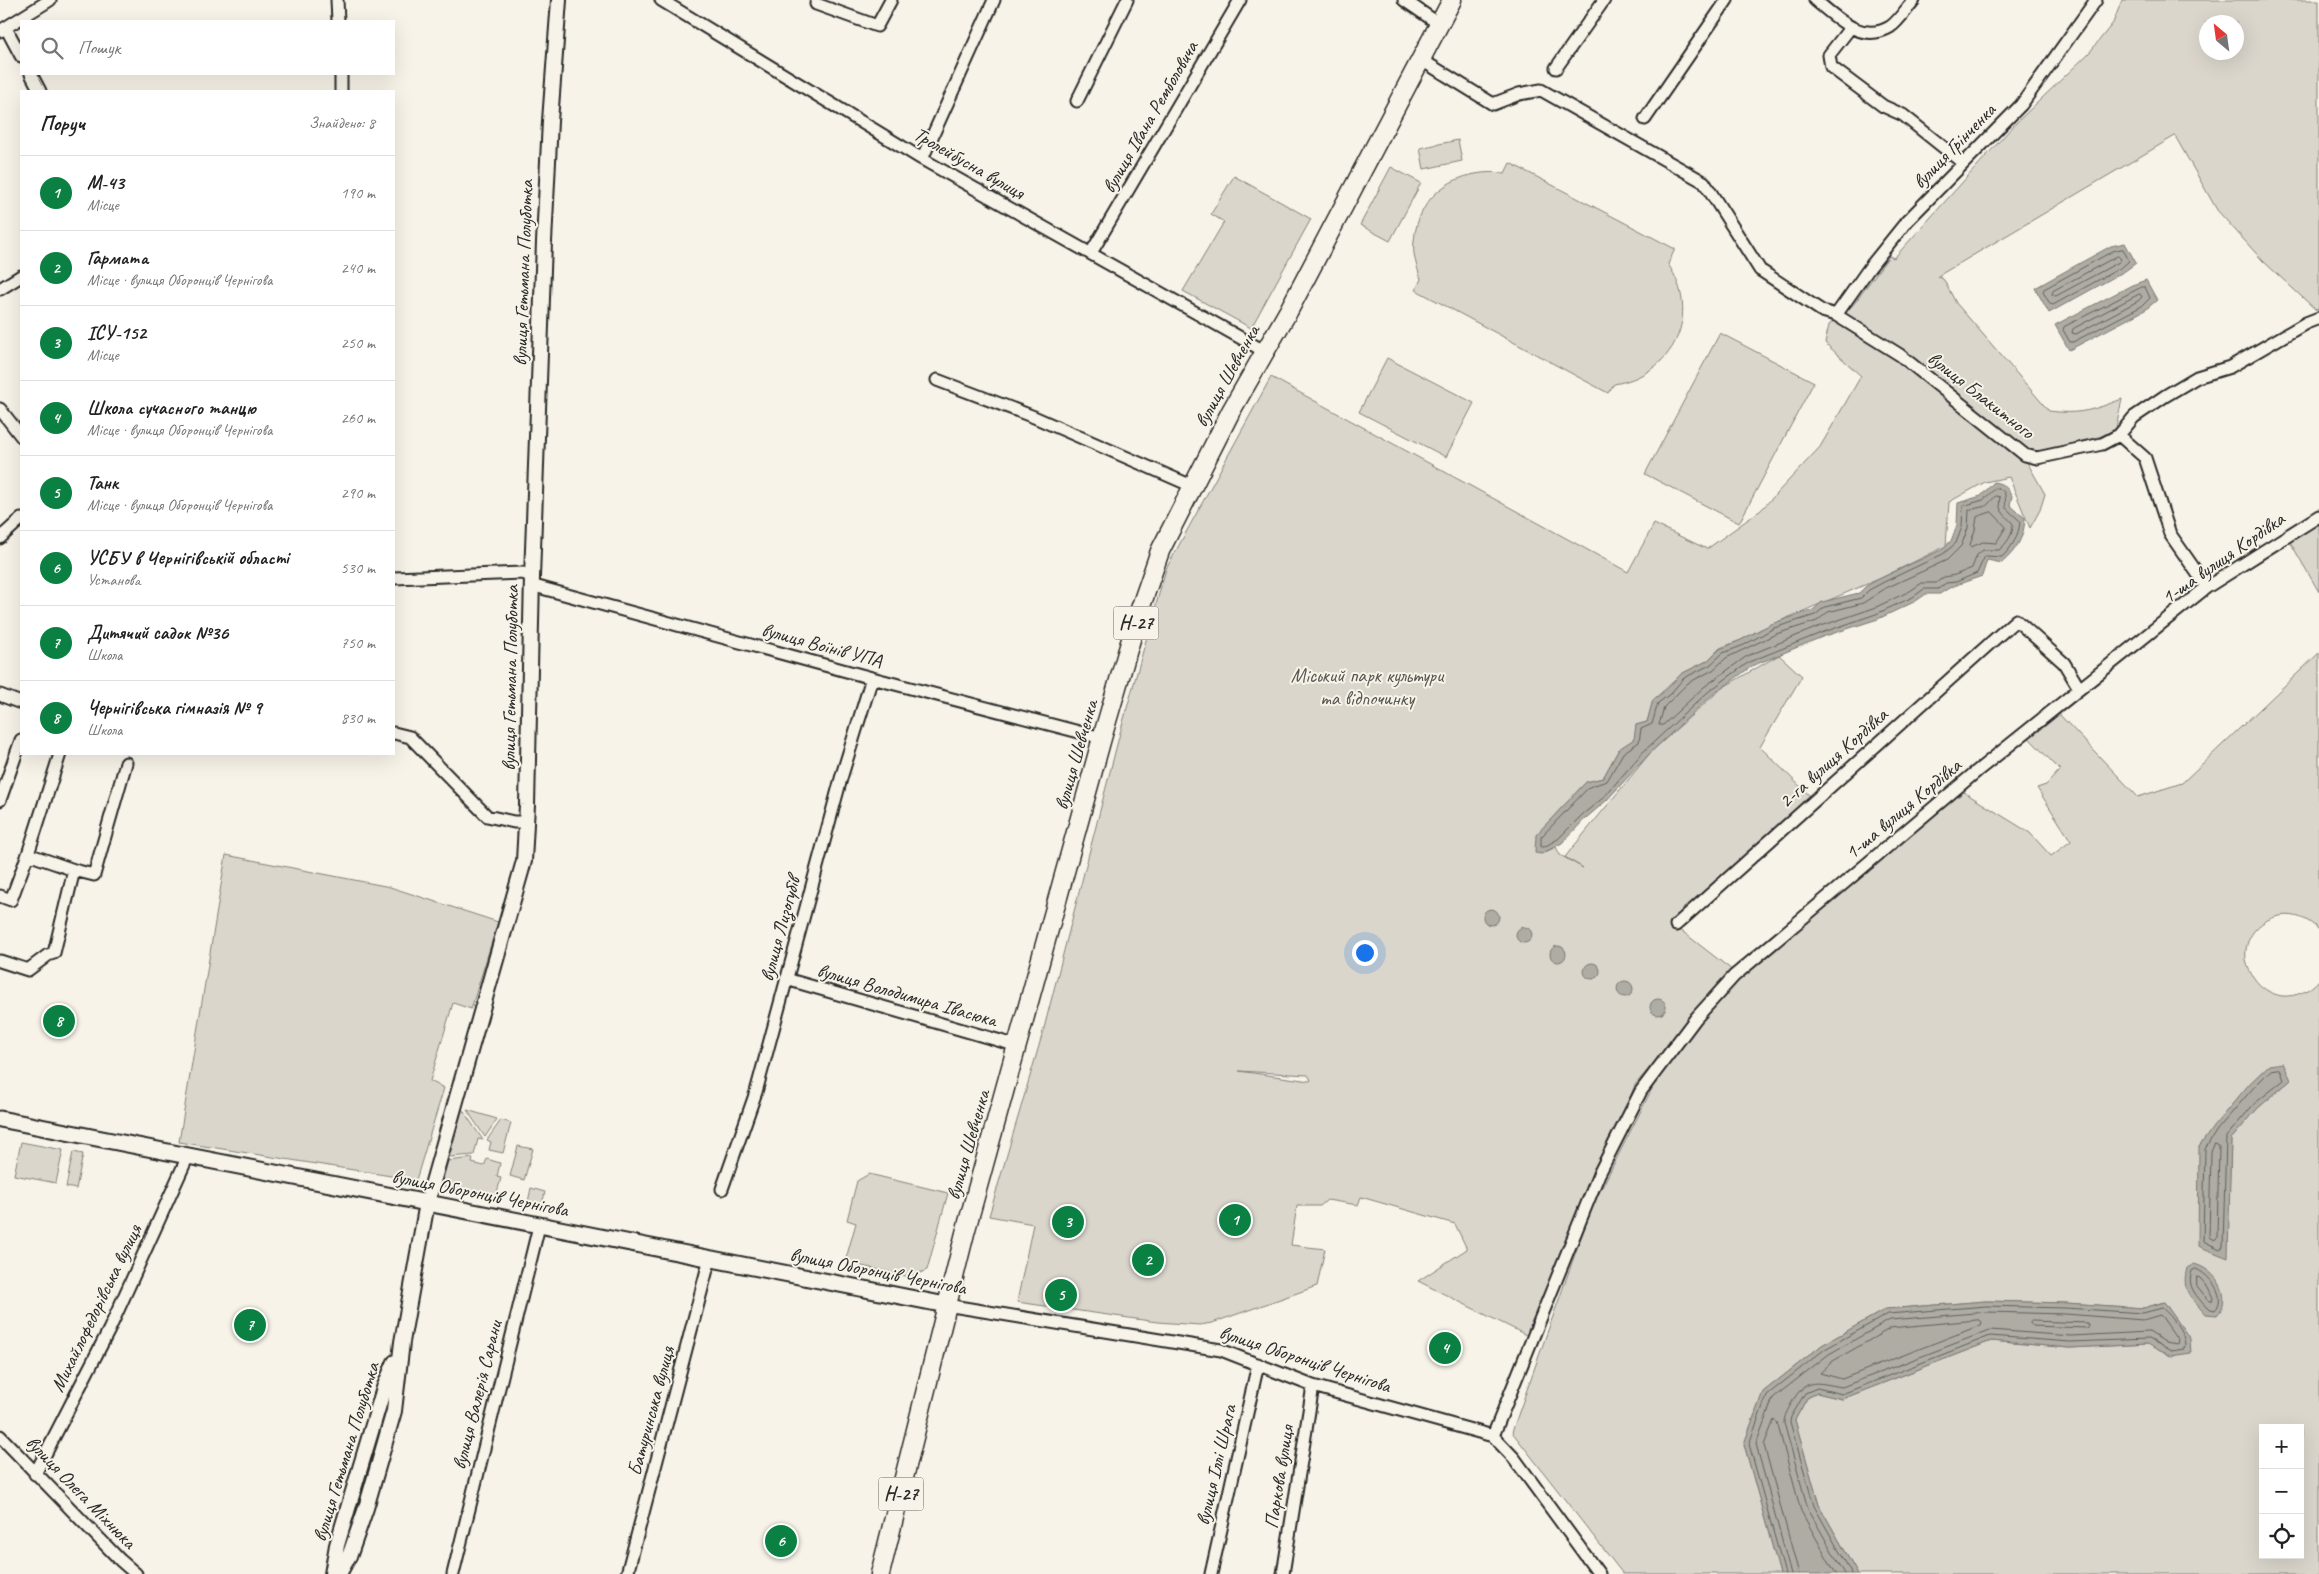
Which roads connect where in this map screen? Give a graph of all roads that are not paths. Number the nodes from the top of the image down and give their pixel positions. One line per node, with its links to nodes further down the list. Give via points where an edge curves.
1 (50, 0): 21 (street)
2 (337, 0): 18 (street)
3 (559, 0): 48 (street, вулиця Гетьмана Полуботка, via 544,242)
4 (661, 0): 16 (street, Тролейбусна вулиця)
5 (891, 0): 17 (street, via 877,26)
6 (994, 0): 31 (street)
7 (1127, 0): 29 (street)
8 (1240, 0): 33 (street, вулиця Івана Ремболовича)
9 (1404, 0): 19 (street)
10 (1452, 0): 19 (main road, вулиця Шевченка / Н-27)
11 (1604, 0): 24 (street)
12 (1727, 0): 30 (street)
13 (1815, 0): 20 (street)
14 (1914, 0): 20 (street, via 1891,26 1869,33)
15 (2096, 0): 32 (street, вулиця Грінченка, via 2021,105)
16 (675, 4): 31 (street, Тролейбусна вулиця)
17 (816, 4)
18 (338, 20)
19 (1439, 24): 23 (main road, вулиця Шевченка / Н-27)
20 (1850, 28): 32 (street, via 1829,55 1831,67 1883,106 1903,115)
21 (3, 30): 22 (street)
22 (20, 55)
23 (1420, 59): 36 (street, вулиця Блакитного, via 1493,104 1541,90 1704,182 1760,270 1822,311); 38 (main road, вулиця Шевченка / Н-27, via 1289,310)
24 (1556, 68)
25 (31, 75): 27 (street)
26 (340, 75): 28 (street)
27 (39, 90)
28 (342, 90)
29 (1077, 101)
30 (1645, 119)
31 (922, 159): 33 (street, Тролейбусна вулиця)
32 (1963, 163): 36 (street, вулиця Грінченка, via 1907,221)
33 (1091, 254): 38 (street, Тролейбусна вулиця)
34 (20, 277): 35 (street)
35 (0, 288)
36 (1836, 315): 42 (street, вулиця Блакитного, via 1900,355 2025,455 2037,458 2055,455 2102,444)
37 (2319, 318): 42 (street, вулиця Блакитного, via 2230,367 2197,377 2134,417)
38 (1264, 351): 43 (main road, вулиця Шевченка / Н-27)
39 (937, 380): 43 (street, via 1034,417)
40 (0, 409): 41 (street)
41 (20, 435)
42 (2119, 435): 49 (street, via 2145,458 2170,534)
43 (1192, 486): 55 (main road, вулиця Шевченка / Н-27, via 1160,551)
44 (2319, 516): 49 (street, 1-ша вулиця Кордівка)
45 (20, 520): 46 (street)
46 (0, 538)
47 (395, 578): 48 (street, вулиця Воїнів УПА, via 523,572)
48 (532, 582): 50 (street, вулиця Воїнів УПА, via 538,587); 60 (street, вулиця Гетьмана Полуботка)
49 (2207, 587): 51 (street, 1-ша вулиця Кордівка)
50 (872, 678): 55 (street, вулиця Воїнів УПА); 66 (street, вулиця Лизогубів)
51 (2079, 688): 64 (street, 2-га вулиця Кордівка, via 2064,663 2016,620); 79 (street, 1-ша вулиця Кордівка, via 1734,976 1696,1018 1641,1091 1587,1202)
52 (0, 694): 53 (street)
53 (20, 703)
54 (395, 733): 60 (street, via 410,737 487,816)
55 (1102, 738): 67 (main road, вулиця Шевченка / Н-27)
56 (20, 743): 59 (street)
57 (60, 755): 61 (street)
58 (126, 763): 62 (street, via 94,875)
59 (0, 800)
60 (526, 822): 71 (street, вулиця Гетьмана Полуботка, via 524,861)
61 (28, 854): 62 (street); 63 (street, via 11,900)
62 (74, 870): 65 (street, via 54,953 28,970)
63 (0, 896)
64 (1676, 925)
65 (0, 961)
66 (786, 979): 67 (street, вулиця Володимира Івасюка); 70 (street, вулиця Лизогубів, via 756,1092)
67 (1018, 1046): 74 (main road, вулиця Шевченка / Н-27)
68 (0, 1119): 69 (main road, вулиця Оборонців Чернігова)
69 (188, 1156): 71 (main road, вулиця Оборонців Чернігова); 80 (street, Михайлофедорівська вулиця, via 109,1330)
70 (722, 1189)
71 (427, 1203): 72 (main road, вулиця Оборонців Чернігова); 75 (street, вулиця Гетьмана Полуботка)
72 (539, 1226): 73 (main road, вулиця Оборонців Чернігова); 84 (street, вулиця Валерія Сарани)
73 (710, 1258): 74 (main road, вулиця Оборонців Чернігова); 85 (street, Батуринська вулиця)
74 (946, 1305): 76 (street, вулиця Оборонців Чернігова, via 1221,1350); 86 (main road, вулиця Шевченка / Н-27)
75 (402, 1342): 82 (street, вулиця Гетьмана Полуботка, via 384,1388 337,1545); 83 (street, вулиця Гетьмана Полуботка, via 394,1411 366,1508)
76 (1258, 1364): 77 (street, вулиця Оборонців Чернігова); 87 (street, вулиця Іллі Шрага)
77 (1313, 1386): 79 (street, вулиця Оборонців Чернігова); 88 (street, Паркова вулиця)
78 (0, 1436): 80 (street, вулиця Олега Міхнюка)
79 (1493, 1436): 89 (street, via 1514,1458)
80 (35, 1474): 81 (street, вулиця Олега Міхнюка)
81 (136, 1574)
82 (332, 1574)
83 (340, 1574)
84 (454, 1574)
85 (628, 1574)
86 (880, 1574)
87 (1211, 1574)
88 (1283, 1574)
89 (1599, 1574)

